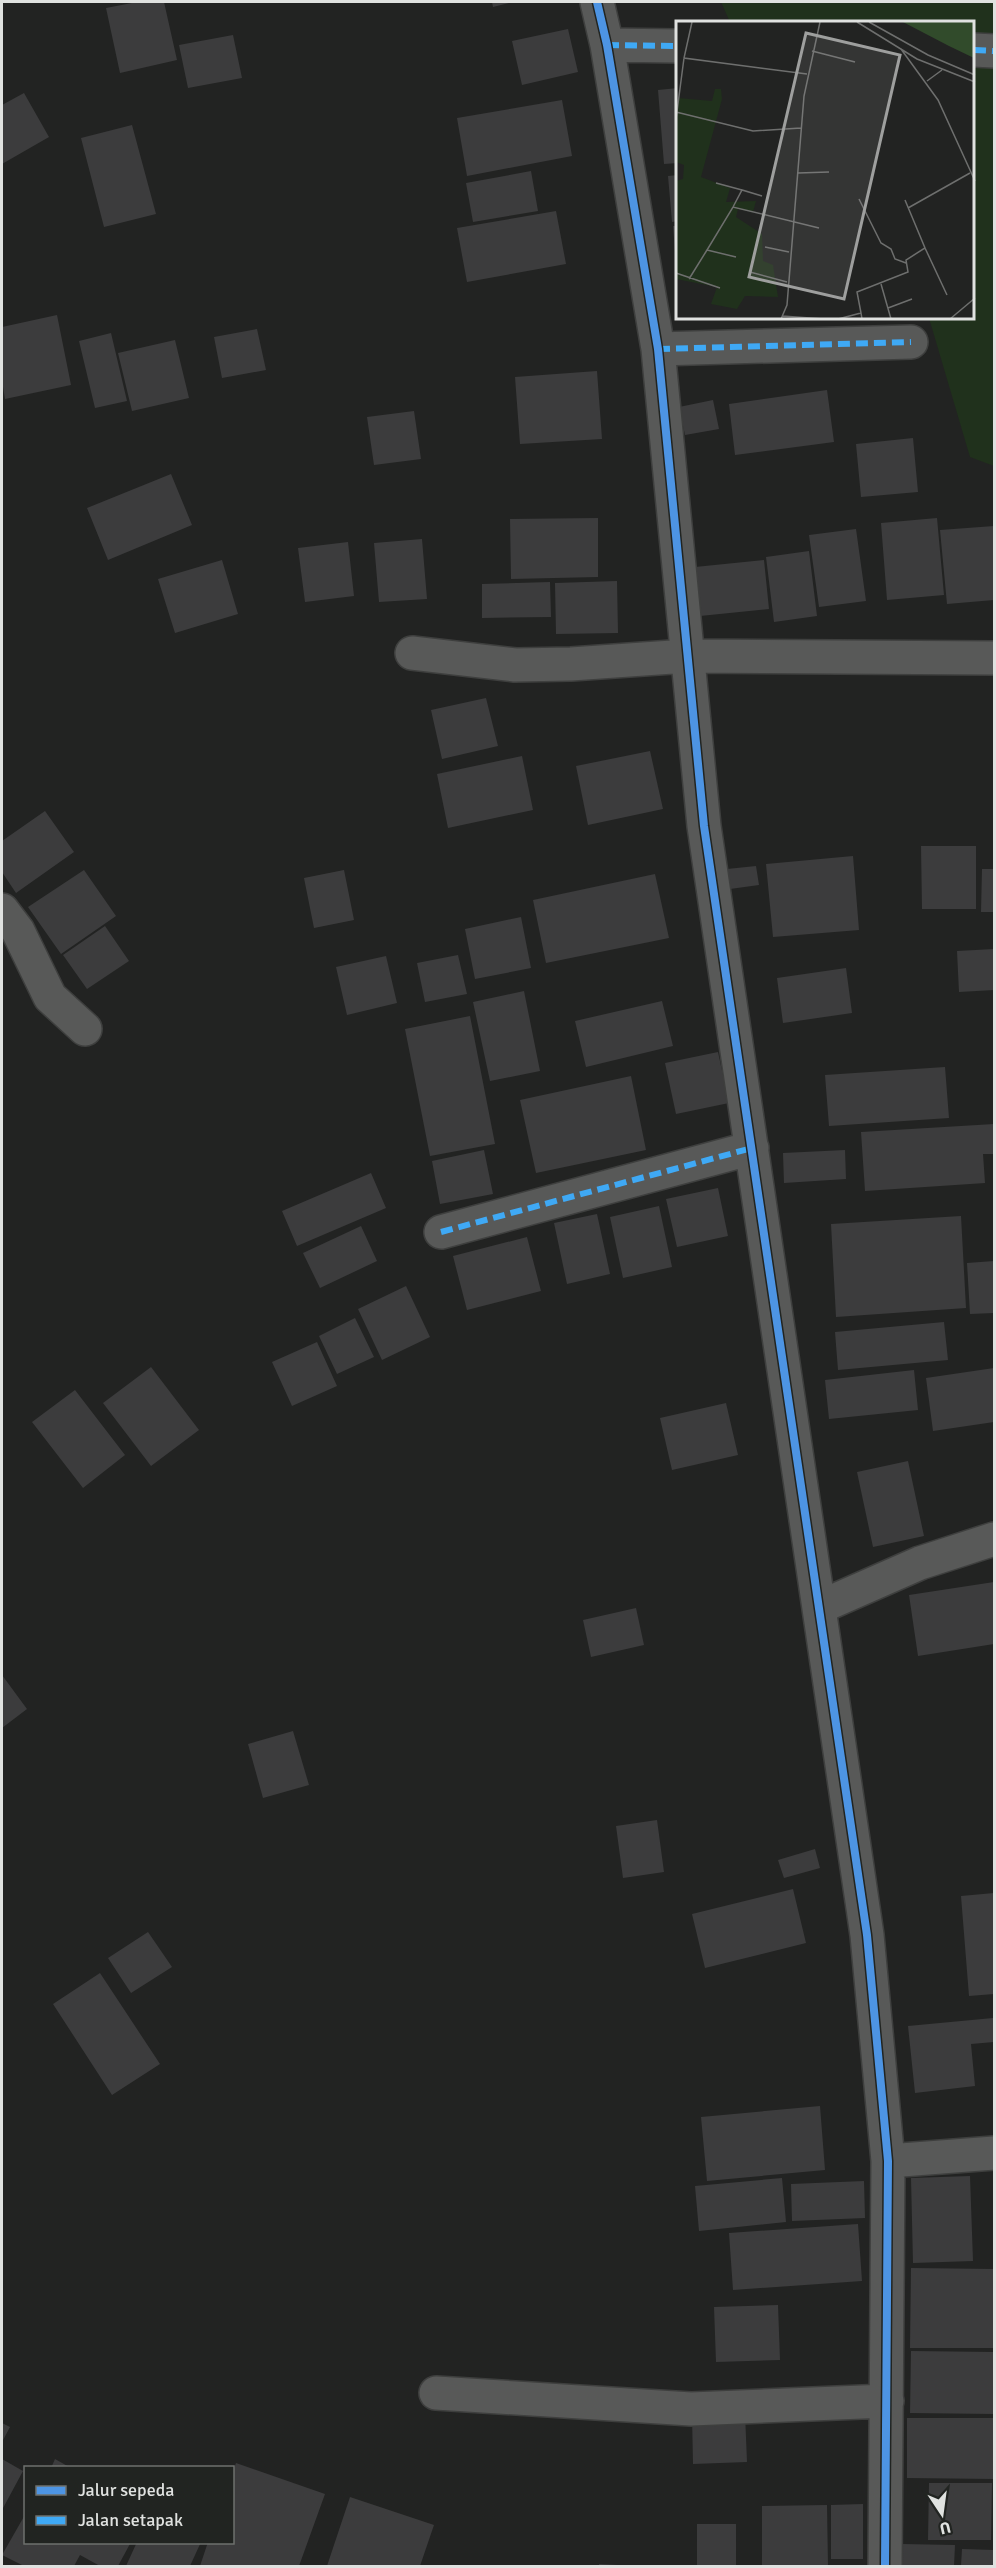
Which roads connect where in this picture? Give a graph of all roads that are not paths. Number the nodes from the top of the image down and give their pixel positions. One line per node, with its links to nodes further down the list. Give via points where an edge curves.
1 (597, 2): 2 (street)
2 (607, 45): 3 (street); 7 (street)
3 (676, 46)
4 (975, 50): 5 (street)
5 (994, 51)
6 (910, 342): 7 (street)
7 (658, 349): 9 (street)
8 (412, 653): 9 (street, via 514,665)
9 (687, 656): 10 (street); 13 (street, via 704,826)
10 (994, 658)
11 (2, 910): 12 (street, via 18,931 50,997)
12 (85, 1029)
13 (752, 1148): 14 (street); 16 (street)
14 (441, 1232)
15 (994, 1539): 16 (street, via 920,1563)
16 (820, 1607): 18 (street, via 867,1935)
17 (994, 2153): 18 (street)
18 (888, 2160): 20 (street)
19 (436, 2393): 20 (street, via 691,2409)
20 (888, 2401): 21 (street)
21 (885, 2566)

